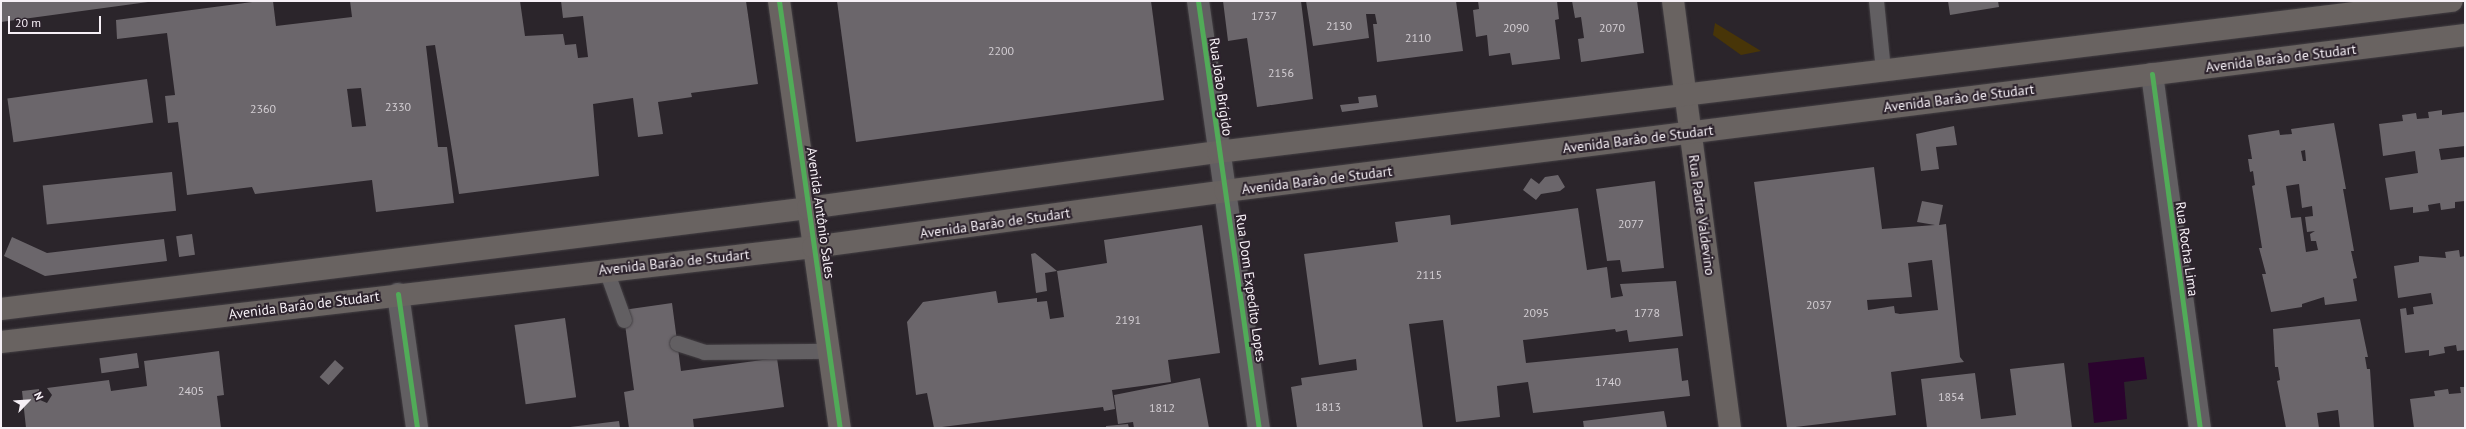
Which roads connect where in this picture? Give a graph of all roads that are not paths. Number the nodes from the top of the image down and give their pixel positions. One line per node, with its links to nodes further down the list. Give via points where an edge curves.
1 (779, 1): 13 (main road, Avenida Antônio Sales)
2 (1198, 1): 11 (street, Rua João Brígido)
3 (1673, 1): 9 (main road, Rua Padre Valdevino)
4 (1876, 1): 7 (lane)
5 (2452, 1): 7 (main road)
6 (2465, 35): 8 (main road, Avenida Barão de Studart)
7 (1883, 70): 9 (main road)
8 (2152, 74): 10 (main road, Avenida Barão de Studart); 26 (street, Rua Rocha Lima)
9 (1685, 98): 10 (main road, Rua Padre Valdevino); 11 (main road)
10 (1690, 133): 12 (main road, Avenida Barão de Studart); 25 (main road, Rua Padre Valdevino)
11 (1218, 152): 12 (street, Rua Dom Expedito Lopes); 13 (main road)
12 (1225, 191): 14 (main road, Avenida Barão de Studart); 24 (street, Rua Dom Expedito Lopes)
13 (808, 208): 14 (main road, Avenida Antônio Sales); 17 (main road)
14 (813, 246): 15 (main road, Avenida Barão de Studart); 21 (main road, Avenida Antônio Sales)
15 (606, 270): 16 (main road, Avenida Barão de Studart); 18 (lane)
16 (398, 294): 19 (main road, Avenida Barão de Studart); 22 (street)
17 (1, 309)
18 (624, 320)
19 (1, 342)
20 (677, 343): 21 (lane, via 712,353)
21 (829, 351): 23 (main road, Avenida Antônio Sales)
22 (416, 428)
23 (840, 428)
24 (1259, 428)
25 (1730, 428)
26 (2200, 428)

